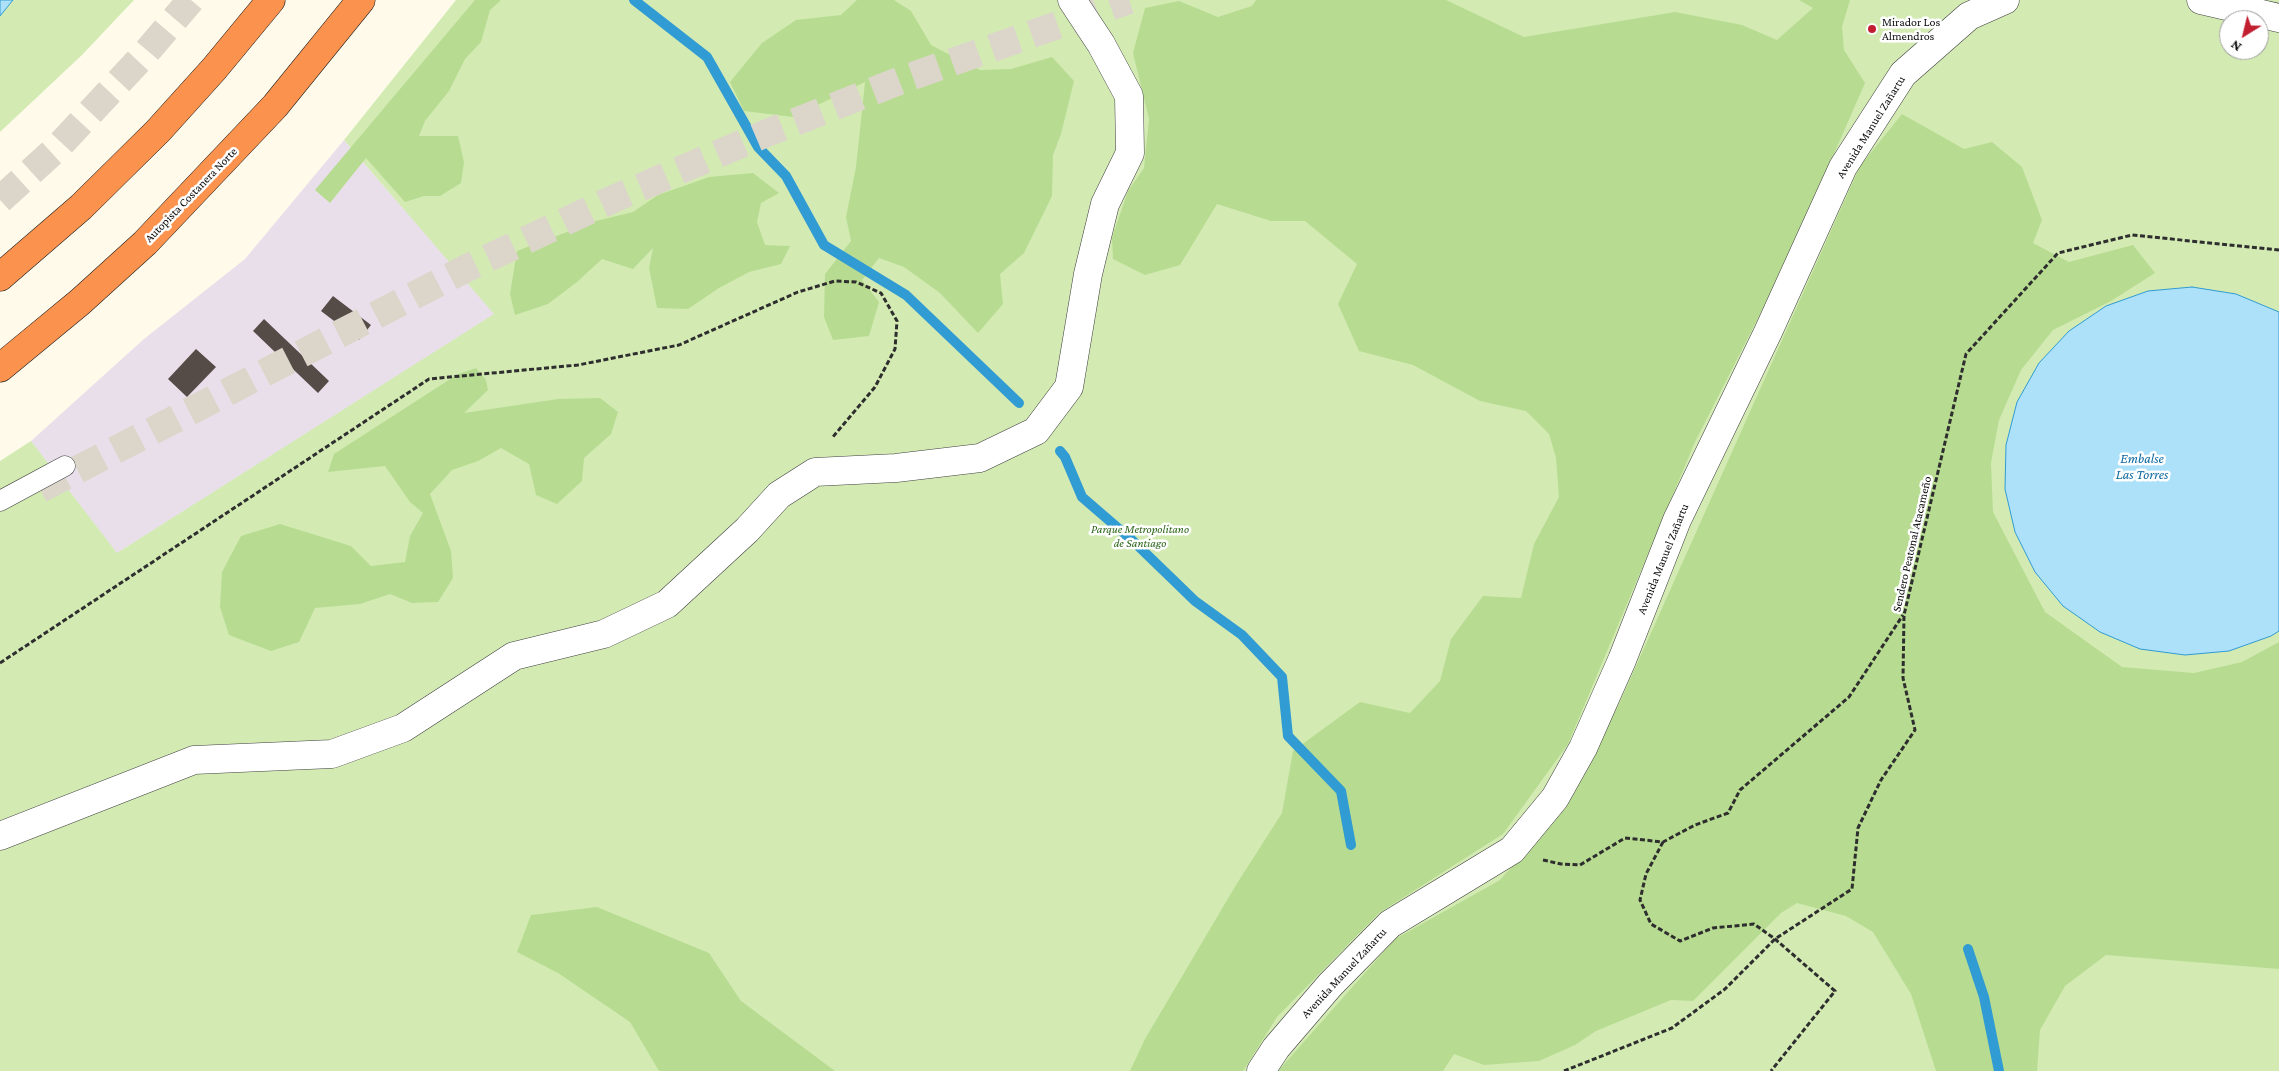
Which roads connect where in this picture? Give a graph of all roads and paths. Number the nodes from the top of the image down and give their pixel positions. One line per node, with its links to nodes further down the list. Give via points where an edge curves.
1 (271, 0): 8 (highway, via 158,131 81,208)
2 (361, 0): 9 (highway, Autopista Costanera Norte, via 275,106 145,242 80,302)
3 (1072, 0): 15 (street, via 1129,96 1130,154 1105,204 1088,274 1069,386 1036,431 980,458 896,468 815,472 779,495 747,530 667,604 604,634 514,656 403,728 332,754 194,760)
4 (2005, 0): 17 (street, Avenida Manuel Zañartu, via 1969,16 1903,74 1844,167 1678,520 1583,748 1555,798)
5 (2201, 0): 6 (street)
6 (2279, 18)
7 (2279, 250): 13 (path, Sendero Peatonal Atacameño, via 2132,235 2058,253 1966,354)
8 (0, 277)
9 (0, 368)
10 (829, 442): 14 (path, via 875,387 895,349 897,321 881,293 856,282 835,280 798,292 679,345 578,365 429,379)
11 (65, 466): 12 (lane)
12 (0, 501)
13 (1904, 615): 16 (path, via 1849,697 1740,790 1728,813 1695,824); 18 (path, Sendero Peatonal Atacameño, via 1903,678 1915,730 1881,780 1858,828 1852,889)
14 (0, 663)
15 (0, 836)
16 (1663, 842): 17 (path, via 1625,838 1580,865 1554,863); 18 (path, via 1646,874 1640,900 1651,924 1680,941 1713,928 1754,924)
17 (1512, 850): 19 (street, Avenida Manuel Zañartu, via 1390,924 1330,985 1276,1048)
18 (1775, 938): 20 (path, Sendero Peatonal Atacameño, via 1724,988 1672,1028); 21 (path, via 1835,991)
19 (1261, 1071)
20 (1564, 1071)
21 (1770, 1071)

